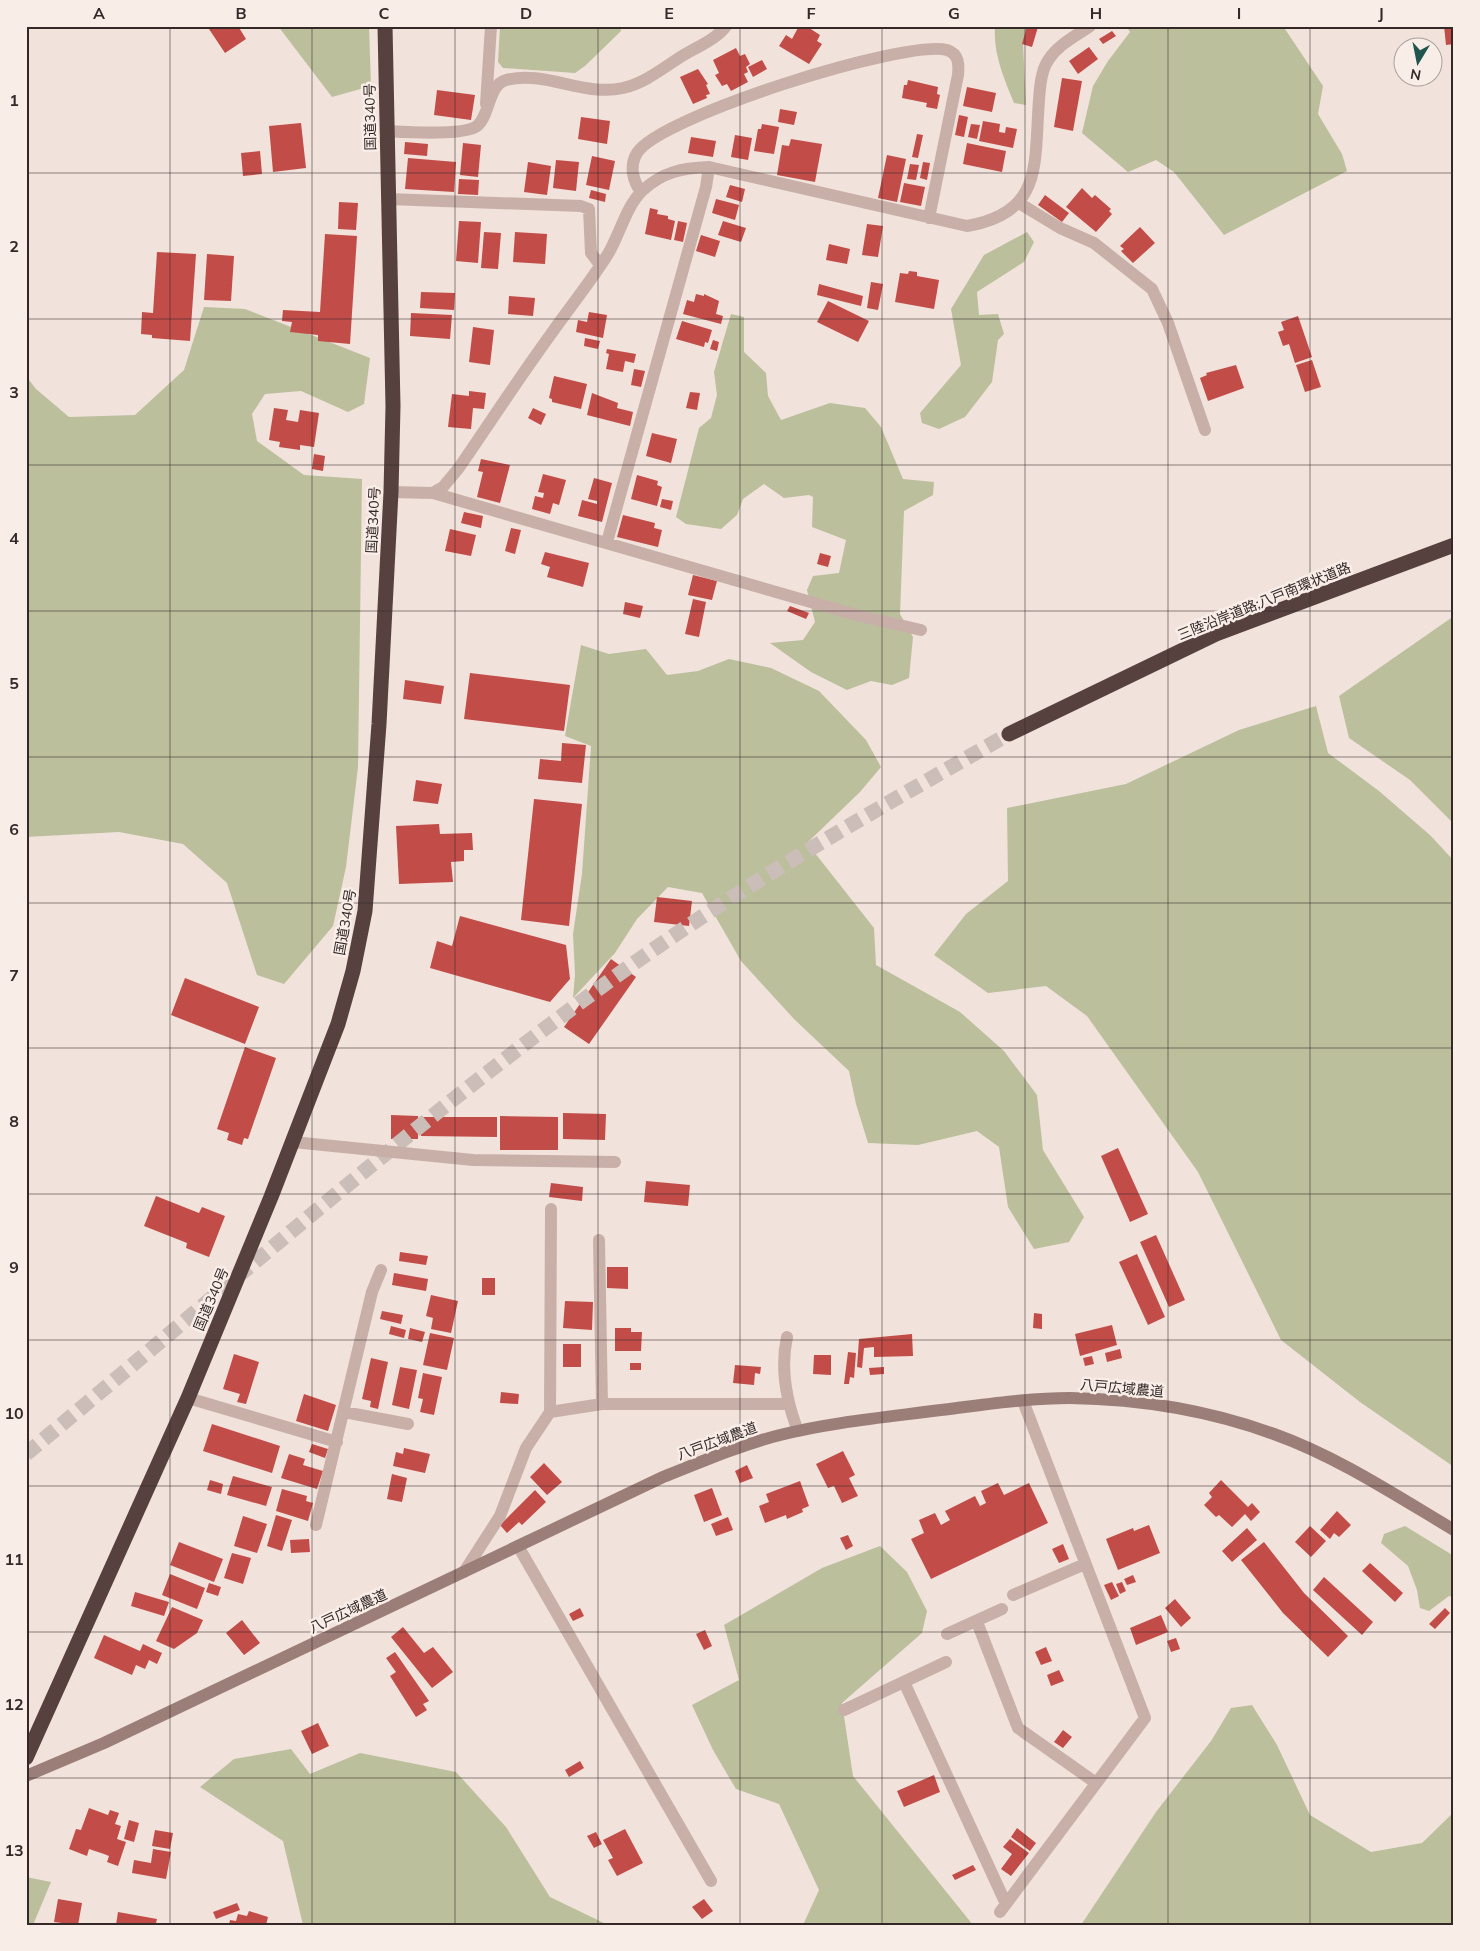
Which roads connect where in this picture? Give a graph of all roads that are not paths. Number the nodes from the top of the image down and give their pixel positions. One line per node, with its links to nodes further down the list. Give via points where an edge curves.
1 (385, 26): 6 (highway, 国道340号)
2 (492, 26): 5 (street)
3 (726, 26): 5 (street, via 641,82 606,90 530,78 510,79 497,86)
4 (1090, 26): 10 (street, via 1060,46 1048,60 1040,91 1033,176)
5 (486, 111): 6 (street, via 478,126 466,132)
6 (387, 131): 9 (highway, 国道340号)
7 (709, 167): 8 (street, via 686,168 665,174); 11 (street); 16 (street)
8 (642, 192): 11 (street, via 634,183 632,166 637,152 690,119 793,79 908,50 930,48 947,50 955,54 959,62); 12 (street)
9 (388, 199): 12 (street, via 581,206 589,209 591,253); 14 (highway, 国道340号, via 393,406)
10 (1019, 203): 11 (street, via 999,217 967,226); 13 (street, via 1060,228 1094,243 1152,288 1168,323)
11 (929, 218)
12 (600, 266): 15 (street, via 458,469 443,487)
13 (1205, 430)
14 (391, 492): 15 (street); 20 (highway, 国道340号, via 365,911 353,972 338,1024)
15 (433, 493): 16 (street)
16 (607, 542): 18 (street)
17 (1454, 545): 19 (highway, 三陸沿岸道路;八戸南環状道路, via 1216,634)
18 (921, 630)
19 (1009, 734)
20 (293, 1142): 21 (street, via 473,1160); 26 (highway, 国道340号)
21 (616, 1162)
22 (551, 1208): 31 (street)
23 (599, 1240): 28 (street)
24 (381, 1270): 30 (street, via 372,1292)
25 (787, 1337): 29 (street, via 784,1378)
26 (188, 1398): 34 (street); 47 (highway, 国道340号)
27 (1022, 1402): 33 (street, 八戸広域農道, via 889,1416); 36 (street, 八戸広域農道, via 1068,1398 1141,1402 1211,1414 1274,1434 1337,1461); 38 (street)
28 (602, 1404): 29 (street); 31 (street)
29 (788, 1404): 33 (street)
30 (344, 1412): 32 (street); 34 (street)
31 (550, 1412): 39 (street, via 526,1448 500,1516)
32 (408, 1424)
33 (798, 1431): 37 (street, 八戸広域農道, via 723,1453 663,1477)
34 (337, 1442): 35 (street)
35 (316, 1525)
36 (1454, 1530)
37 (518, 1546): 39 (street, 八戸広域農道); 50 (street)
38 (1085, 1564): 40 (street); 49 (street, via 1145,1718)
39 (464, 1572): 48 (street, 八戸広域農道, via 104,1743)
40 (1013, 1595)
41 (1002, 1610): 42 (street)
42 (977, 1622): 43 (street); 49 (street, via 1018,1728)
43 (948, 1634)
44 (946, 1662): 45 (street)
45 (904, 1682): 46 (street); 49 (street, via 1003,1908)
46 (844, 1710)
47 (26, 1758)
48 (26, 1776)
49 (1096, 1783)
50 (711, 1881)

